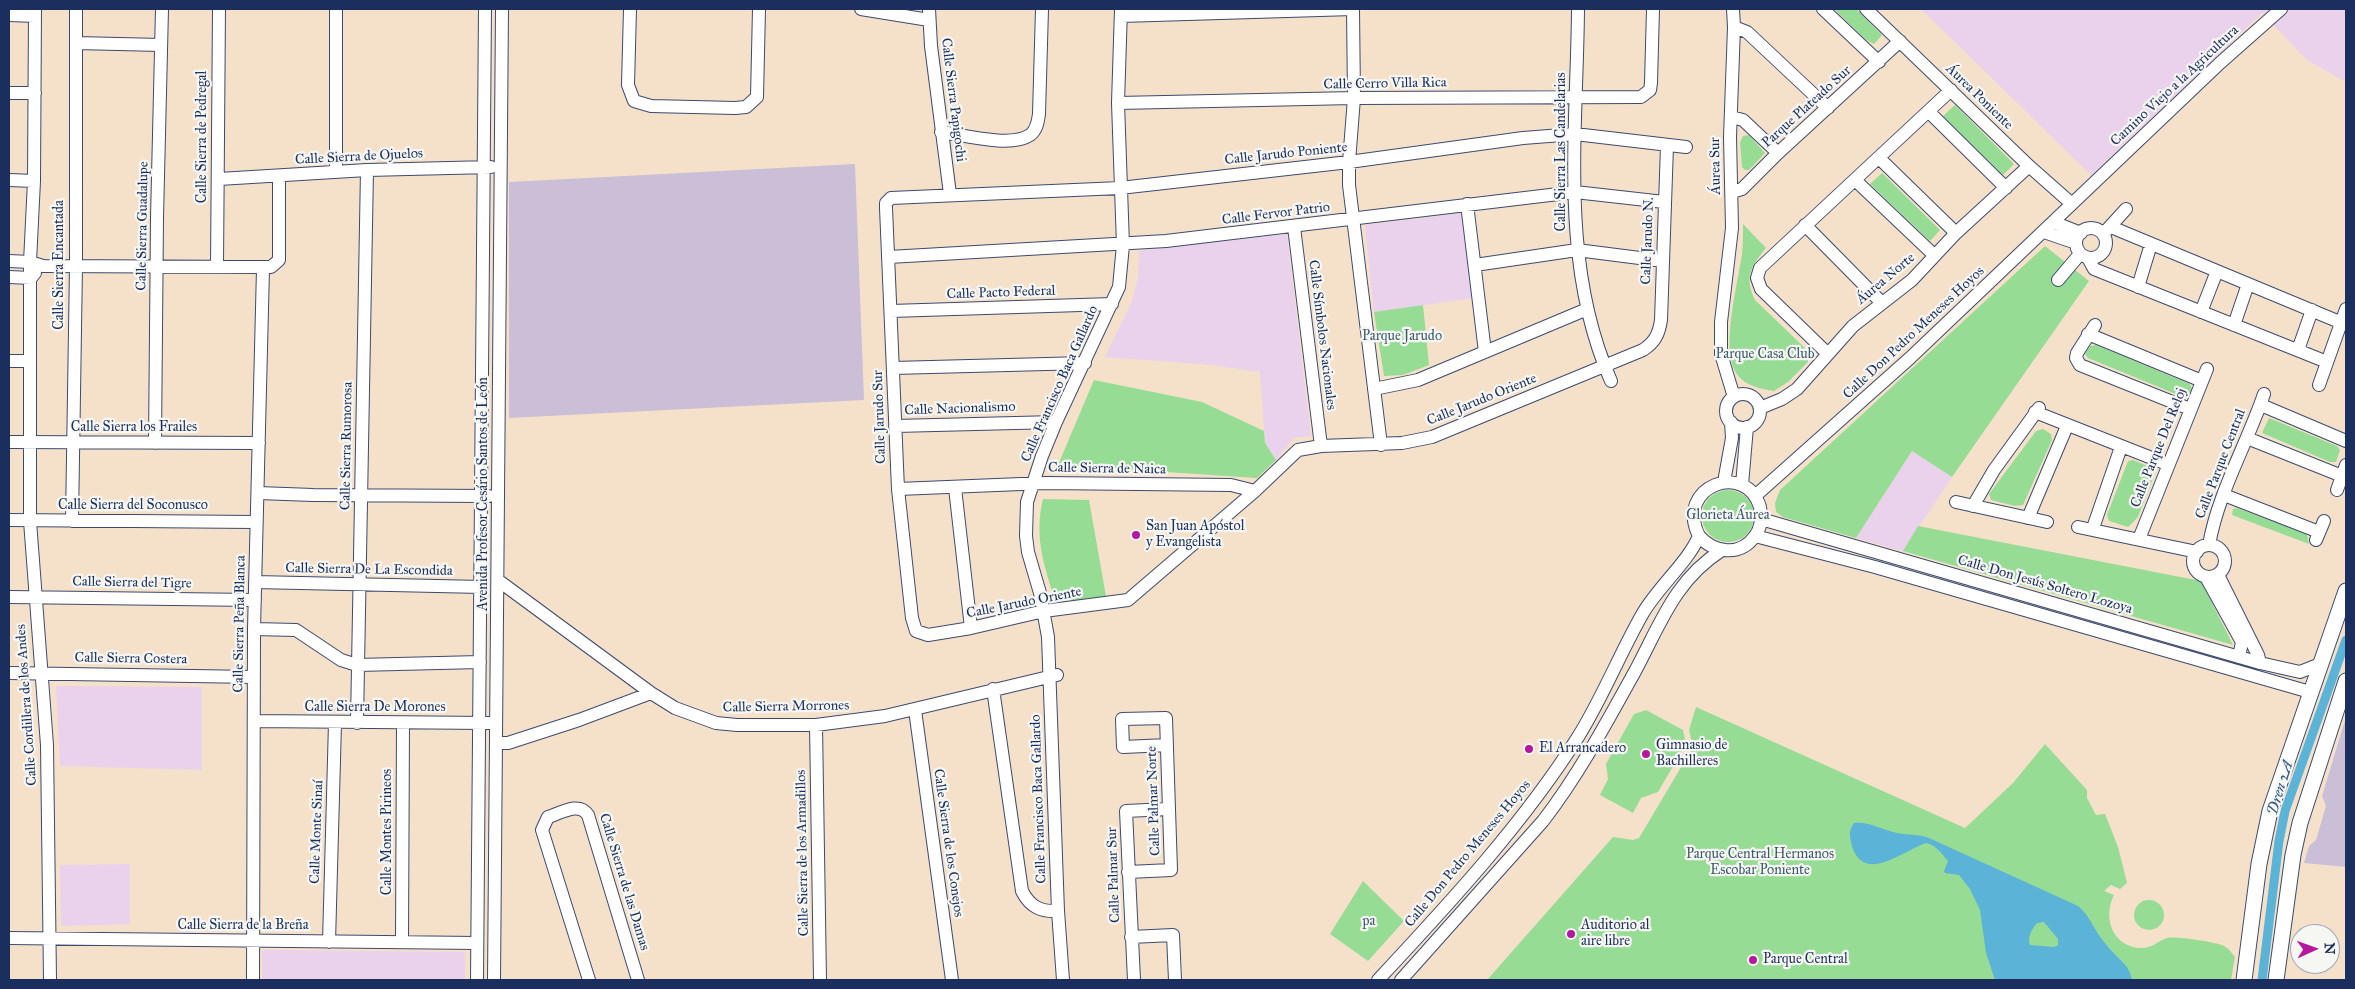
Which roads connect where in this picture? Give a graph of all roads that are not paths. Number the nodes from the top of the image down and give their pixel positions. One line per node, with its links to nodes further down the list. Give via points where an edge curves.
1 (76, 9): 24 (street, Calle Sierra Encantada)
2 (162, 9): 25 (street, Calle Sierra Guadalupe)
3 (219, 9): 49 (street, Calle Sierra de Pedregal)
4 (336, 9): 47 (street)
5 (485, 9): 44 (street, Avenida Profesor Cesário Santos de León)
6 (502, 9): 45 (street, Avenida Profesor Cesário Santos de León)
7 (630, 9): 8 (street, via 628,85 634,101 651,106 735,108 746,107 757,97)
8 (760, 9)
9 (861, 9): 20 (street)
10 (1042, 9): 36 (street, via 1039,114 1032,134 994,140)
11 (1353, 9): 19 (street); 30 (street)
12 (1578, 9): 31 (street, Calle Sierra Las Candelarias)
13 (1653, 9): 31 (street, Calle Cerro Villa Rica, via 1650,90 1641,97)
14 (1733, 9): 22 (street, Áurea Sur)
15 (1823, 9): 26 (street)
16 (1866, 9): 23 (street, Áurea Poniente)
17 (2281, 9): 53 (street, Camino Viejo a la Agricultura)
18 (35, 12): 21 (street); 29 (street, Calle Cordillera de los Andes)
19 (1121, 12): 32 (street, Calle Francisco Baca Gallardo)
20 (929, 14): 36 (street, Calle Sierra Papigochi)
21 (9, 15)
22 (1734, 27): 33 (street, via 1747,32); 35 (street, Áurea Sur)
23 (1900, 41): 26 (street, Parque Plateado Sur); 27 (street, Áurea Poniente)
24 (76, 43): 25 (street); 81 (street, Calle Sierra Encantada)
25 (161, 45): 83 (street, Calle Sierra Guadalupe)
26 (1879, 62): 33 (street, Parque Plateado Sur)
27 (1951, 90): 34 (street); 43 (street, Áurea Poniente)
28 (9, 93): 29 (street)
29 (35, 93): 52 (street, Calle Cordillera de los Andes)
30 (1354, 98): 31 (street, Calle Cerro Villa Rica); 32 (street, Calle Cerro Villa Rica); 42 (street)
31 (1577, 98): 37 (street, Calle Sierra Las Candelarias)
32 (1118, 103): 54 (street, Calle Francisco Baca Gallardo)
33 (1828, 108): 40 (street, Parque Plateado Sur)
34 (1929, 112): 41 (street); 55 (street)
35 (1731, 117): 40 (street, via 1743,120); 57 (street, Áurea Sur)
36 (942, 132): 58 (street, Calle Sierra Papigochi)
37 (1575, 134): 38 (street, Calle Jarudo Poniente); 42 (street, Calle Jarudo Poniente); 56 (street, Calle Sierra Las Candelarias)
38 (1667, 146): 39 (street, Calle Jarudo Poniente); 60 (street, Calle Jarudo N.)
39 (1686, 147)
40 (1778, 152): 57 (street, Parque Plateado Sur, via 1742,189)
41 (1879, 158): 51 (street); 69 (street)
42 (1349, 162): 54 (street, Calle Jarudo Poniente); 64 (street)
43 (2029, 166): 55 (street, Áurea Norte); 62 (street, Áurea Poniente)
44 (483, 167): 45 (street, Calle Sierra de Ojuelos); 46 (street, Calle Sierra de Ojuelos); 146 (street, Avenida Profesor Cesário Santos de León)
45 (501, 167): 143 (street, Avenida Profesor Cesário Santos de León)
46 (367, 170): 47 (street, Calle Sierra de Ojuelos); 145 (street, Calle Sierra Rumorosa)
47 (336, 172): 48 (street, Calle Sierra de Ojuelos)
48 (279, 176): 49 (street, Calle Sierra de Ojuelos); 84 (street, via 279,260)
49 (219, 178): 82 (street, Calle Sierra de Pedregal)
50 (9, 180): 52 (street)
51 (1855, 180): 65 (street); 74 (street)
52 (34, 181): 78 (street, Calle Cordillera de los Andes)
53 (2091, 187): 62 (street, Calle Don Pedro Meneses Hoyos)
54 (1120, 188): 58 (street, Calle Jarudo Poniente); 71 (street, Calle Francisco Baca Gallardo)
55 (2006, 188): 69 (street, Áurea Norte)
56 (1574, 192): 60 (street, Calle Fervor Patrio); 61 (street, Calle Fervor Patrio); 73 (street, Calle Sierra Las Candelarias)
57 (1732, 192): 113 (street, Áurea Sur, via 1721,354)
58 (950, 194): 59 (street, Calle Jarudo Poniente)
59 (888, 200): 75 (street, Calle Jarudo Sur)
60 (1664, 202): 77 (street, Calle Jarudo N.)
61 (1466, 204): 64 (street, Calle Fervor Patrio); 79 (street)
62 (2072, 204): 67 (street, Calle Don Pedro Meneses Hoyos)
63 (2126, 209): 68 (street)
64 (1353, 220): 66 (street, Calle Fervor Patrio); 112 (street)
65 (1805, 225): 91 (street); 103 (street, via 1760,268 1756,278 1761,289)
66 (1294, 227): 71 (street, Calle Fervor Patrio); 129 (street, Calle Símbolos Nacionales)
67 (2049, 227): 72 (street); 147 (street, Calle Don Pedro Meneses Hoyos, via 1910,358)
68 (2107, 231): 70 (street); 72 (street, via 2092,228); 72 (street, via 2103,252 2096,257)
69 (1956, 233): 74 (street, Áurea Norte)
70 (2151, 244): 85 (street); 90 (street)
71 (1123, 245): 75 (street, Calle Fervor Patrio); 92 (street, Calle Francisco Baca Gallardo, via 1119,287)
72 (2081, 247): 88 (street); 90 (street, via 2094,269)
73 (1577, 250): 77 (street); 79 (street); 94 (street, Calle Sierra Las Candelarias)
74 (1934, 255): 91 (street, Áurea Norte, via 1912,280)
75 (889, 257): 96 (street, Calle Jarudo Sur)
76 (9, 261): 78 (street)
77 (1663, 261): 100 (street, Calle Jarudo N., via 1661,320)
78 (30, 262): 80 (street); 87 (street, Calle Cordillera de los Andes)
79 (1475, 264): 102 (street)
80 (43, 266): 81 (street); 87 (street)
81 (76, 266): 83 (street); 125 (street, Calle Sierra Encantada)
82 (217, 266): 83 (street); 84 (street)
83 (157, 267): 126 (street, Calle Sierra Guadalupe)
84 (263, 269): 127 (street, Calle Sierra Peña Blanca)
85 (2217, 271): 89 (street); 97 (street)
86 (9, 278): 87 (street)
87 (31, 278): 105 (street, Calle Cordillera de los Andes)
88 (2058, 280)
89 (2248, 284): 95 (street); 99 (street)
90 (2138, 287): 97 (street)
91 (1881, 302): 103 (street, Áurea Norte)
92 (1112, 304): 96 (street, Calle Pacto Federal); 107 (street, Calle Francisco Baca Gallardo)
93 (2346, 309): 98 (street)
94 (1586, 310): 102 (street); 108 (street, Calle Sierra Las Candelarias)
95 (2312, 310): 98 (street); 101 (street)
96 (891, 311): 109 (street, Calle Jarudo Sur)
97 (2201, 312): 99 (street)
98 (2342, 323): 106 (street)
99 (2234, 324): 101 (street)
100 (1657, 337): 108 (street, Calle Jarudo Oriente, via 1643,350)
101 (2298, 350): 106 (street)
102 (1486, 352): 112 (street, via 1418,380)
103 (1827, 353): 114 (street, Áurea Norte, via 1797,389)
104 (9, 361): 105 (street)
105 (30, 361): 124 (street, Calle Cordillera de los Andes)
106 (2327, 362): 111 (street)
107 (1085, 363): 109 (street); 116 (street, Calle Francisco Baca Gallardo)
108 (1604, 366): 110 (street, Calle Sierra Las Candelarias); 128 (street, Calle Jarudo Oriente, via 1432,437)
109 (893, 368): 118 (street, Calle Jarudo Sur)
110 (1611, 381)
111 (2319, 385)
112 (1374, 389): 128 (street)
113 (1734, 397): 114 (street, via 1750,396); 117 (street, via 1727,409)
114 (1760, 408): 120 (street, via 1757,420)
115 (2190, 408): 115 (street, Calle Parque Del Reloj, via 2080,365 2077,353 2092,329 2205,375); 133 (street, Calle Parque Del Reloj)
116 (1056, 422): 118 (street, Calle Nacionalismo); 136 (street, Calle Francisco Baca Gallardo)
117 (1731, 422): 120 (street, via 1738,427); 131 (street)
118 (895, 426): 139 (street, Calle Jarudo Sur)
119 (2067, 426): 130 (street); 149 (street, via 2037,410); 150 (street)
120 (1747, 427): 132 (street)
121 (2247, 438): 122 (street, Calle Parque Central, via 2262,399); 134 (street); 144 (street, Calle Parque Central)
122 (2346, 441)
123 (9, 442): 124 (street, Calle Sierra los Frailes)
124 (29, 443): 125 (street, Calle Sierra los Frailes); 153 (street, Calle Cordillera de los Andes)
125 (73, 443): 126 (street, Calle Sierra los Frailes); 154 (street, Calle Sierra Encantada)
126 (155, 443): 127 (street, Calle Sierra los Frailes)
127 (259, 443): 142 (street, Calle Sierra Peña Blanca)
128 (1381, 445): 129 (street, Calle Jarudo Oriente)
129 (1321, 446): 140 (street, Calle Jarudo Oriente, via 1298,450)
130 (2121, 447): 133 (street); 158 (street)
131 (1728, 461): 132 (street); 135 (street)
132 (1744, 463): 137 (street)
133 (2167, 464): 162 (street, Calle Parque Del Reloj)
134 (2344, 470): 141 (street)
135 (1724, 482): 137 (street); 160 (street, via 1705,490 1696,502 1693,517)
136 (1033, 483): 138 (street, Calle Sierra de Naica); 140 (street, Calle Sierra de Naica, via 1231,485); 175 (street, Calle Francisco Baca Gallardo, via 1026,536)
137 (1742, 485): 147 (street)
138 (955, 488): 139 (street, Calle Sierra de Naica); 178 (street)
139 (898, 490): 179 (street, Calle Jarudo Sur)
140 (1255, 490): 175 (street, Calle Jarudo Oriente, via 1128,600)
141 (2337, 490)
142 (258, 492): 145 (street); 155 (street, Calle Sierra Peña Blanca)
143 (500, 495): 146 (street); 167 (street, Avenida Profesor Cesário Santos de León)
144 (2224, 495): 159 (street); 163 (street, Calle Parque Central)
145 (361, 496): 146 (street); 169 (street, Calle Sierra Rumorosa)
146 (482, 496): 170 (street, Avenida Profesor Cesário Santos de León)
147 (1755, 496): 151 (street)
148 (1956, 502): 149 (street)
149 (1973, 506): 150 (street)
150 (2028, 518): 156 (street)
151 (1761, 519): 161 (street); 180 (street, Calle Don Jesús Soltero Lozoya)
152 (9, 520): 153 (street, Calle Sierra del Soconusco)
153 (30, 521): 154 (street, Calle Sierra del Soconusco); 173 (street, Calle Cordillera de los Andes)
154 (72, 521): 155 (street, Calle Sierra del Soconusco)
155 (256, 522): 168 (street, Calle Sierra Peña Blanca)
156 (2047, 522)
157 (2078, 527): 158 (street)
158 (2093, 528): 162 (street)
159 (2320, 531)
160 (1699, 536): 164 (street, via 1713,548); 205 (street, Calle Don Pedro Meneses Hoyos, via 1643,614 1577,737 1533,802)
161 (1755, 536): 164 (street, via 1741,548); 187 (street, via 1876,567)
162 (2139, 539): 165 (street)
163 (2209, 545): 165 (street); 166 (street, via 2218,548 2225,556 2224,567)
164 (1722, 550): 206 (street, via 1708,560 1670,604 1562,796)
165 (2197, 552): 166 (street, via 2195,567)
166 (2212, 576): 176 (street)
167 (499, 581): 193 (street, Calle Sierra Morrones); 200 (street, Avenida Profesor Cesário Santos de León)
168 (255, 582): 169 (street, Calle Sierra De La Escondida); 174 (street, Calle Sierra Peña Blanca)
169 (359, 585): 170 (street, Calle Sierra De La Escondida); 184 (street, Calle Sierra Rumorosa)
170 (482, 587): 181 (street, Avenida Profesor Cesário Santos de León)
171 (2346, 591): 183 (main road)
172 (9, 597): 173 (street, Calle Sierra del Tigre)
173 (35, 597): 174 (street, Calle Sierra del Tigre); 186 (street, Calle Cordillera de los Andes)
174 (255, 600): 177 (street, Calle Sierra Peña Blanca)
175 (1044, 611): 178 (street, Calle Jarudo Oriente); 189 (street, Calle Francisco Baca Gallardo)
176 (2238, 624): 180 (street, via 2242,642); 182 (street, via 2258,655)
177 (254, 628): 184 (street, via 296,630 341,660); 188 (street, Calle Sierra Peña Blanca)
178 (971, 628): 179 (street, Calle Jarudo Oriente, via 928,635)
179 (916, 631)
180 (2240, 657): 182 (street, Calle Don Jesús Soltero Lozoya)
181 (480, 662): 184 (street); 199 (street, Avenida Profesor Cesário Santos de León)
182 (2256, 662): 183 (street, Calle Don Jesús Soltero Lozoya, via 2300,672); 187 (street)
183 (2320, 664): 192 (main road)
184 (357, 665): 197 (street, Calle Sierra Rumorosa)
185 (9, 673): 186 (street, Calle Sierra Costera)
186 (41, 673): 188 (street, Calle Sierra Costera); 211 (street, Calle Cordillera de los Andes, via 47,745)
187 (2248, 675): 192 (street)
188 (254, 676): 195 (street, Calle Sierra Peña Blanca)
189 (1053, 676): 191 (street, Calle Sierra Morrones); 208 (street, Calle Francisco Baca Gallardo)
190 (2346, 681): 230 (main road, via 2300,823)
191 (993, 689): 194 (street, Calle Sierra Morrones); 208 (street, via 1022,891 1030,904 1044,912)
192 (2310, 692): 229 (main road, via 2270,811 2259,864)
193 (651, 693): 201 (street, Calle Sierra Morrones, via 675,708 716,723); 202 (street, via 508,743)
194 (915, 710): 201 (street, Calle Sierra Morrones, via 863,721); 223 (street, Calle Sierra de los Conejos)
195 (254, 721): 196 (street, Calle Sierra De Morones); 212 (street, Calle Sierra Peña Blanca)
196 (335, 723): 197 (street, Calle Sierra De Morones); 213 (street, Calle Monte Sinaí)
197 (357, 723): 198 (street, Calle Sierra De Morones)
198 (404, 723): 199 (street, Calle Sierra De Morones); 214 (street, Calle Montes Pirineos)
199 (480, 723): 200 (street, Calle Sierra De Morones); 215 (street, Avenida Profesor Cesário Santos de León)
200 (496, 723): 202 (street, Avenida Profesor Cesário Santos de León)
201 (816, 725): 222 (street, Calle Sierra de los Armadillos)
202 (496, 743): 219 (street, Avenida Profesor Cesário Santos de León)
203 (1167, 745): 203 (street, Calle Palmar Norte, via 1123,748 1122,719 1166,718); 204 (street, Calle Palmar Norte)
204 (1168, 809): 207 (street, Calle Palmar Sur, via 1126,811); 207 (street, Calle Palmar Norte, via 1171,870)
205 (1485, 858): 206 (street); 227 (street, Calle Don Pedro Meneses Hoyos)
206 (1498, 871): 228 (street)
207 (1128, 872): 209 (street, Calle Palmar Sur)
208 (1058, 912): 224 (street, Calle Francisco Baca Gallardo)
209 (1131, 937): 225 (street, Calle Palmar Sur); 226 (street, via 1173,935)
210 (9, 938): 211 (street, Calle Sierra de la Breña)
211 (50, 940): 212 (street, Calle Sierra de la Breña); 216 (street, Calle Cordillera de los Andes)
212 (253, 941): 213 (street, Calle Sierra de la Breña); 217 (street, Calle Sierra Peña Blanca)
213 (329, 942): 214 (street, Calle Sierra de la Breña)
214 (402, 942): 215 (street, Calle Sierra de la Breña)
215 (477, 943): 218 (street, Avenida Profesor Cesário Santos de León)
216 (50, 980)
217 (253, 980)
218 (477, 980)
219 (494, 980)
220 (589, 980): 221 (street, Calle Sierra de las Damas, via 543,835 543,824 548,817 576,808 585,810 588,815)
221 (638, 980)
222 (820, 980)
223 (952, 980)
224 (1063, 980)
225 (1134, 980)
226 (1175, 980)
227 (1378, 980)
228 (1401, 980)
229 (2244, 980)
230 (2276, 980)

